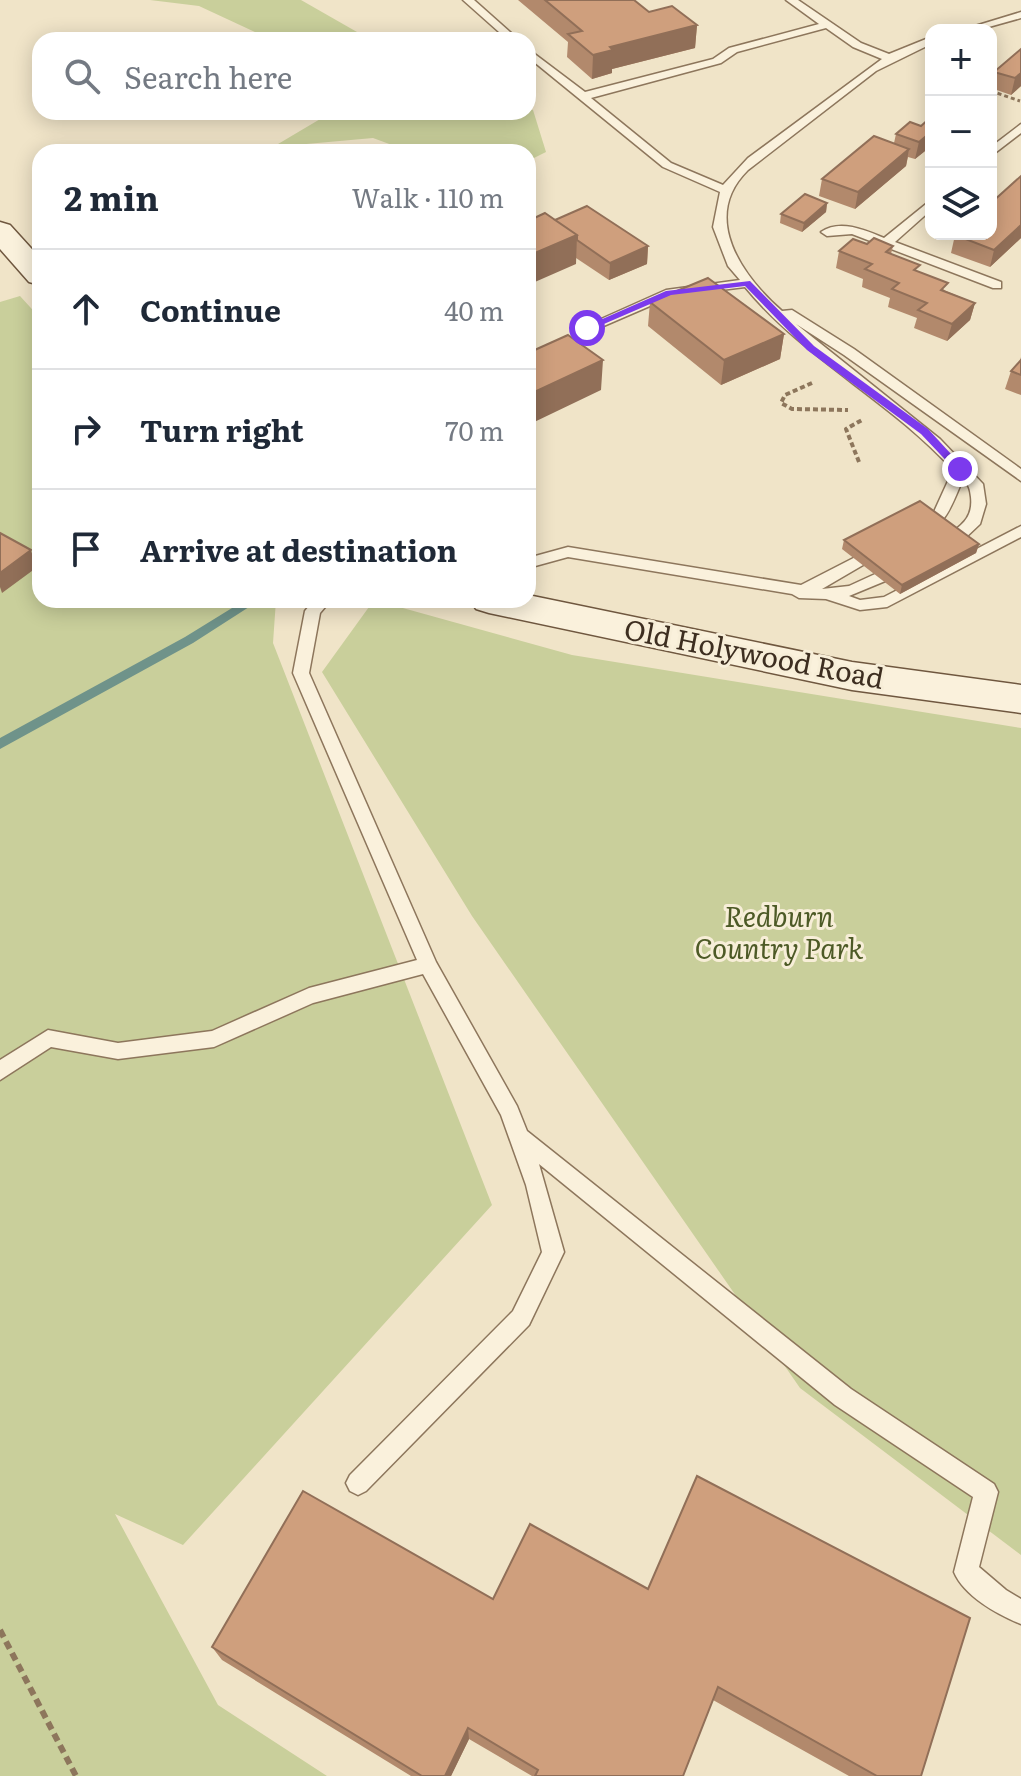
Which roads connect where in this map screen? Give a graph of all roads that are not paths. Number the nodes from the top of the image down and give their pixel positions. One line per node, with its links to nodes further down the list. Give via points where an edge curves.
1 (468, 0): 6 (lane)
2 (791, 0): 5 (lane)
3 (1021, 15): 4 (lane)
4 (989, 24)
5 (827, 25): 8 (lane); 10 (lane)
6 (505, 32)
7 (925, 43): 8 (lane)
8 (889, 58): 13 (lane, via 736,174)
9 (536, 59): 10 (lane)
10 (580, 97): 13 (lane, via 667,165)
11 (1021, 127): 12 (lane)
12 (997, 148)
13 (725, 190): 19 (lane, via 719,228)
14 (925, 209): 17 (lane)
15 (0, 231): 18 (street)
16 (827, 232): 17 (lane, via 853,230)
17 (888, 241): 20 (lane)
18 (32, 267)
19 (747, 283): 21 (lane); 22 (lane, via 670,293)
20 (997, 285)
21 (761, 297): 23 (lane, via 811,348 924,431); 24 (lane, via 849,352)
22 (587, 328)
23 (960, 469): 27 (lane, via 939,517); 28 (lane, via 976,484 980,514 969,533 861,588)
24 (1021, 476)
25 (1021, 531): 28 (lane, via 887,602 860,605)
26 (536, 561): 27 (lane, via 568,552)
27 (799, 593): 28 (lane)
28 (822, 594)
29 (316, 608): 32 (lane, via 301,673)
30 (527, 608): 31 (street, Old Holywood Road, via 852,676)
31 (1021, 699)
32 (428, 965): 33 (lane, via 309,996 214,1039 118,1051 48,1038); 34 (lane)
33 (0, 1071)
34 (519, 1137): 35 (lane, via 553,1252 521,1318); 36 (lane, via 847,1400 986,1492 966,1572)
35 (358, 1483)
36 (1021, 1612)

